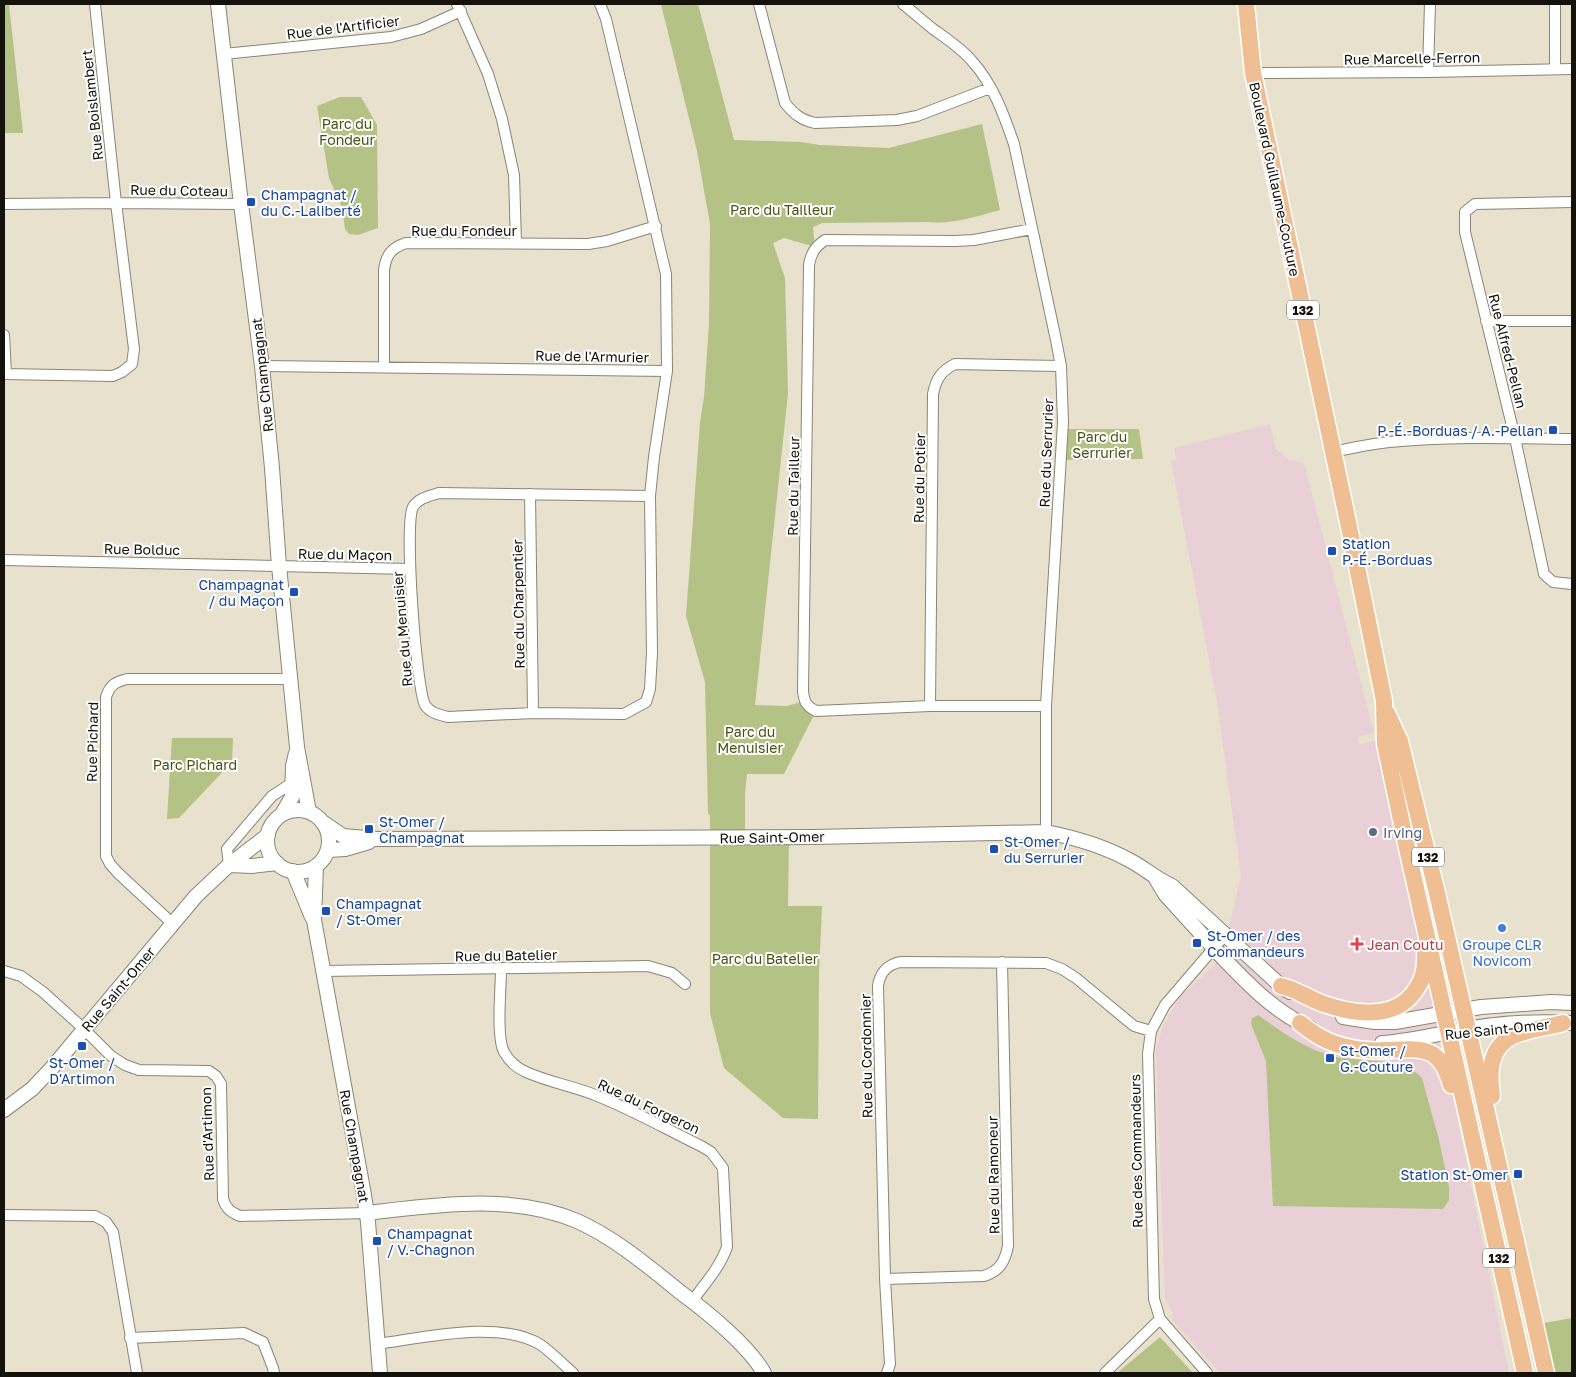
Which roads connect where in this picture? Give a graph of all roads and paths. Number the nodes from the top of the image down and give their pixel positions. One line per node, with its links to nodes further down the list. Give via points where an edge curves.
1 (95, 4): 17 (street, Rue Boislambert)
2 (218, 4): 10 (street, Rue Champagnat)
3 (600, 4): 20 (street, Rue de l'Armurier)
4 (759, 4): 15 (street, via 785,103 804,121 897,120 917,116)
5 (903, 4): 15 (street, Rue du Serrurier, via 959,48)
6 (1246, 4): 14 (main road, Boulevard Guillaume-Couture / 132)
7 (1430, 4): 13 (street)
8 (1555, 4): 11 (street)
9 (459, 7): 10 (street, Rue de l'Artificier, via 420,29 391,37); 22 (street, via 488,74 509,148 514,175)
10 (224, 54): 19 (street, Rue Champagnat)
11 (1556, 69): 12 (street, Rue Marcelle-Ferron); 13 (street, Rue Marcelle-Ferron)
12 (1572, 69)
13 (1428, 72): 14 (street, Rue Marcelle-Ferron)
14 (1253, 73): 33 (main road, Boulevard Guillaume-Couture / 132)
15 (990, 88): 21 (street, Rue du Serrurier, via 1014,144)
16 (1572, 202): 23 (street, Rue Alfred-Pellan, via 1475,204 1465,212 1465,232)
17 (116, 203): 18 (street, Rue du Coteau); 19 (street, Rue du Coteau); 30 (street, Rue Boislambert, via 134,349 132,364 113,376)
18 (4, 204)
19 (240, 204): 26 (street, Rue Champagnat)
20 (656, 226): 22 (street, Rue du Fondeur, via 588,244); 29 (street, Rue de l'Armurier, via 666,274)
21 (1032, 229): 27 (street, Rue du Serrurier); 41 (street, Rue du Tailleur, via 974,240 825,240 815,247 811,256 804,701 816,712)
22 (516, 243): 28 (street, Rue du Fondeur, via 406,244 389,252 384,270)
23 (1486, 320): 24 (street); 31 (street, Rue Alfred-Pellan)
24 (1572, 321)
25 (4, 335): 30 (street)
26 (262, 366): 28 (street, Rue de l'Armurier); 37 (street, Rue Champagnat)
27 (1060, 366): 41 (street, Rue du Potier, via 955,364 945,369 936,382 933,394); 42 (street, Rue du Serrurier, via 1063,422)
28 (384, 367): 29 (street, Rue de l'Armurier)
29 (667, 371): 35 (street, Rue du Menuisier)
30 (5, 374)
31 (1515, 438): 32 (street); 33 (street, via 1389,442); 39 (street, Rue Alfred-Pellan, via 1544,574 1553,582)
32 (1572, 439)
33 (1333, 452): 43 (main road, Boulevard Guillaume-Couture / 132)
34 (530, 494): 35 (street, Rue du Menuisier); 38 (street, Rue du Menuisier, via 439,493 419,500 410,515); 44 (street, Rue du Charpentier)
35 (650, 496): 44 (street, Rue du Menuisier, via 652,653 646,702 624,714)
36 (4, 560): 37 (street, Rue Bolduc)
37 (279, 566): 38 (street, Rue du Maçon); 40 (street, Rue Champagnat)
38 (410, 569): 44 (street, Rue du Menuisier, via 418,677 427,707 448,717)
39 (1572, 584)
40 (291, 678): 45 (street, Rue Champagnat); 61 (street, Rue Pichard, via 127,679 116,681 109,688 106,697 106,856 118,874)
41 (930, 706): 42 (street, Rue du Tailleur)
42 (1046, 706): 50 (street, Rue du Serrurier)
43 (1384, 706): 59 (main road, Boulevard Guillaume-Couture / 132, via 1385,744); 71 (main road, Boulevard Guillaume-Couture / 132, via 1400,741)
44 (533, 713)
45 (298, 747): 46 (street, Rue Champagnat); 47 (street, Rue Champagnat)
46 (292, 783): 48 (street, Rue Champagnat, via 292,796); 55 (street, via 272,796 227,849)
47 (309, 812): 48 (street, via 300,810); 49 (street)
48 (282, 814): 51 (street, via 270,827)
49 (324, 823): 52 (street, Rue Saint-Omer, via 343,836); 53 (street, via 328,831)
50 (1046, 832): 52 (street, Rue Saint-Omer, via 814,837); 58 (street, Rue Saint-Omer, via 1074,837 1108,849)
51 (268, 836): 54 (street, via 268,846); 55 (street, Rue Saint-Omer)
52 (377, 839): 53 (street, Rue Saint-Omer, via 345,849)
53 (328, 850): 56 (street)
54 (277, 863): 55 (street); 57 (street)
55 (230, 865): 61 (street, Rue Saint-Omer, via 196,896)
56 (316, 866): 57 (street); 60 (street, Rue Champagnat)
57 (293, 871): 60 (street, Rue Champagnat)
58 (1156, 880): 62 (street, Rue Saint-Omer, via 1172,886); 63 (street, Rue Saint-Omer)
59 (1422, 915): 69 (main road, via 1426,958 1424,977 1401,1006 1382,1012 1356,1011 1323,1004); 72 (main road, Boulevard Guillaume-Couture / 132)
60 (314, 920): 67 (street, Rue Champagnat)
61 (173, 924): 75 (street, Rue Saint-Omer)
62 (1225, 936): 63 (street, Rue des Commandeurs); 69 (street, Rue Saint-Omer)
63 (1214, 948): 73 (street, Rue Saint-Omer, via 1274,1007); 77 (street, Rue des Commandeurs, via 1165,1005)
64 (1002, 962): 77 (street, Rue du Cordonnier, via 1046,963 1062,969 1134,1026); 84 (street, Rue du Ramoneur, via 1008,1246 1005,1258 992,1274 984,1276); 84 (street, Rue du Cordonnier, via 900,962 890,964 879,979)
65 (501, 969): 67 (street, Rue du Batelier); 68 (street, Rue du Batelier, via 648,966 672,973); 85 (street, Rue du Forgeron, via 500,1038 508,1060 527,1073 583,1090 701,1146 711,1152 723,1168 727,1247 723,1258)
66 (4, 970): 75 (street, Rue d'Artimon, via 21,976 43,992)
67 (323, 970): 82 (street, Rue Champagnat)
68 (685, 984)
69 (1281, 986): 72 (street, Rue Saint-Omer, via 1316,1008 1361,1020 1395,1022)
70 (1572, 1003): 71 (street, Rue Saint-Omer, via 1513,1004)
71 (1463, 1010): 72 (street, Rue Saint-Omer); 76 (main road, Boulevard Guillaume-Couture / 132)
72 (1444, 1014): 78 (main road, Boulevard Guillaume-Couture / 132)
73 (1300, 1023): 78 (street, Rue Saint-Omer, via 1343,1039 1364,1042 1395,1042); 81 (main road, via 1319,1038 1348,1048 1418,1049 1431,1053 1448,1072 1462,1123)
74 (1568, 1023): 76 (street, Rue Saint-Omer); 80 (main road, via 1519,1033 1497,1049 1490,1065 1494,1116)
75 (84, 1029): 79 (street, Rue Saint-Omer, via 32,1089); 82 (street, Rue d'Artimon, via 111,1056 139,1070 209,1071 216,1076 221,1084 222,1100 223,1199 232,1213 240,1216)
76 (1467, 1029): 78 (street, Rue Saint-Omer); 80 (main road, Boulevard Guillaume-Couture / 132)
77 (1151, 1031): 86 (street, Rue des Commandeurs, via 1148,1054 1154,1299)
78 (1448, 1032): 81 (main road, Boulevard Guillaume-Couture / 132)
79 (4, 1110)
80 (1492, 1138): 98 (main road, Boulevard Guillaume-Couture / 132)
81 (1472, 1143): 97 (main road, Boulevard Guillaume-Couture / 132)
82 (367, 1213): 85 (street, via 481,1204 509,1204 554,1213 604,1235); 88 (street, Rue Champagnat)
83 (4, 1215): 87 (street, via 95,1216 106,1222 113,1232)
84 (885, 1279): 94 (street, Rue du Cordonnier, via 890,1364)
85 (692, 1301): 93 (street, via 742,1345)
86 (1160, 1319): 95 (street); 96 (street, Rue des Commandeurs)
87 (130, 1338): 90 (street); 91 (street, via 244,1332 264,1342)
88 (378, 1344): 89 (street, via 477,1331 498,1332 541,1346); 92 (street, Rue Champagnat)
89 (566, 1371)
90 (137, 1373)
91 (274, 1373)
92 (380, 1373)
93 (764, 1373)
94 (887, 1373)
95 (1105, 1373)
96 (1207, 1373)
97 (1525, 1373)
98 (1546, 1373)

